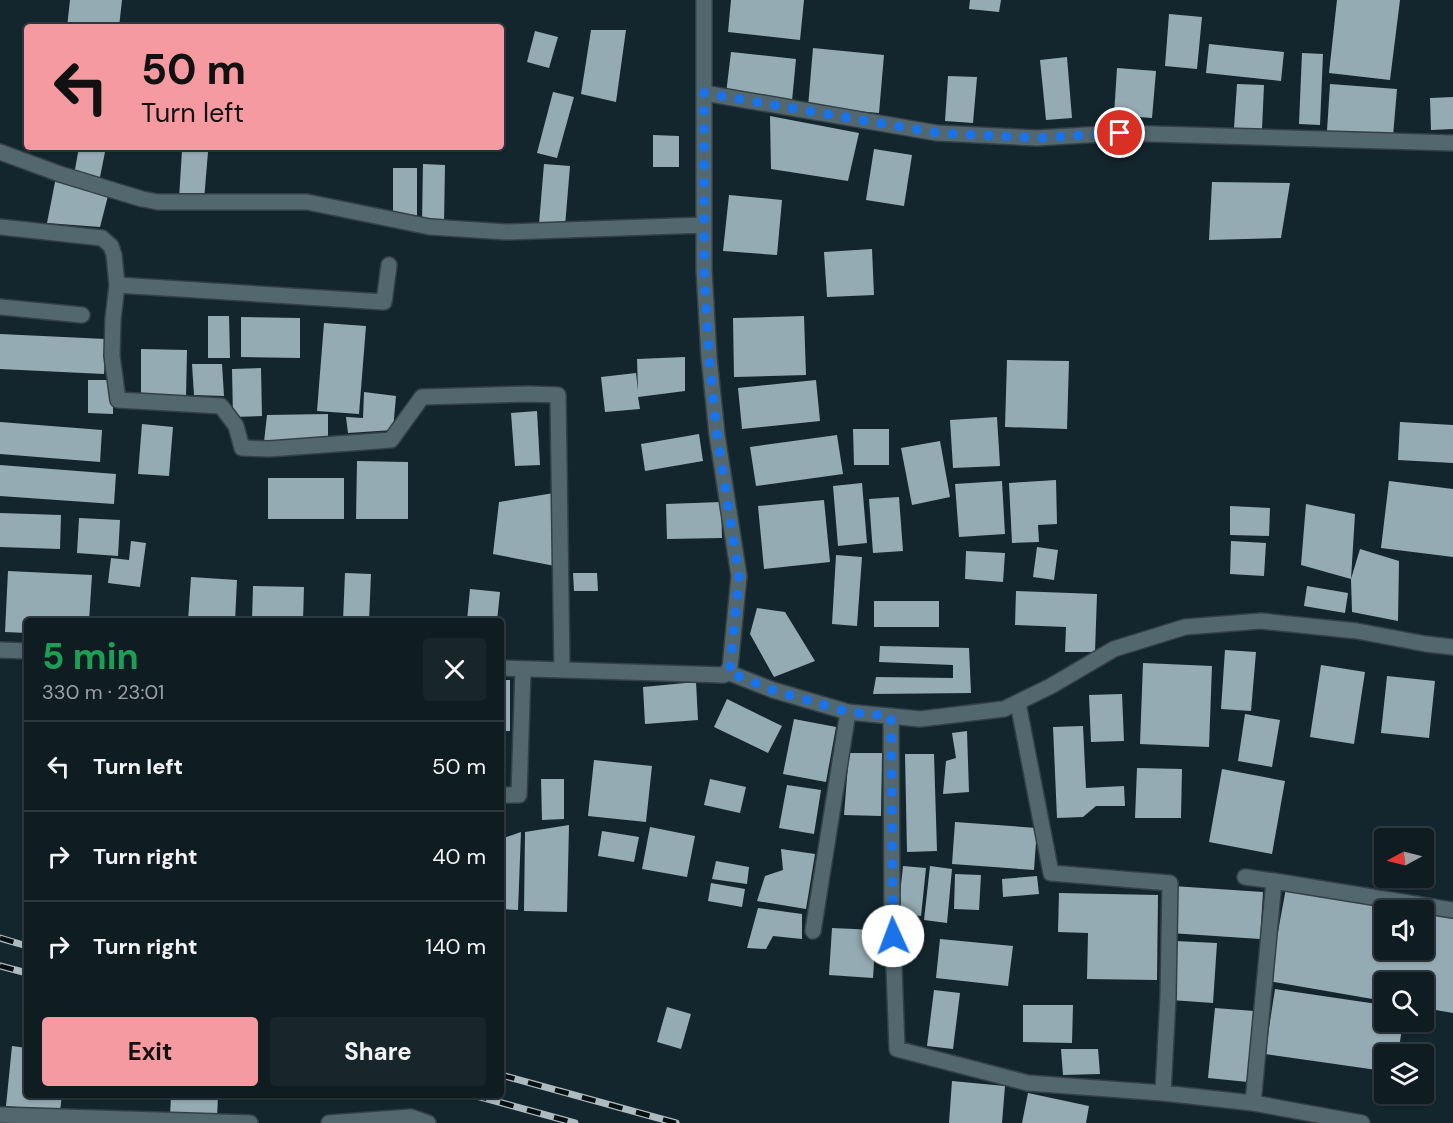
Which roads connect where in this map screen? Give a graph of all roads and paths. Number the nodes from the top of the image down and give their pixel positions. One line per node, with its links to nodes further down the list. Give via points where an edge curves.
1 (704, 0): 2 (street)
2 (704, 93): 3 (street, via 937,133 1037,138 1120,133); 5 (street)
3 (1453, 142)
4 (0, 152): 5 (street, via 158,202 307,202 430,227 507,232)
5 (704, 225): 17 (street, via 709,357 739,576)
6 (0, 227): 8 (street, via 102,238 114,255)
7 (389, 265): 8 (street, via 384,302)
8 (117, 285): 16 (street, via 112,356 118,400 222,406 236,426 242,448 391,440 422,398 558,395)
9 (0, 307): 10 (street)
10 (82, 315)
11 (1453, 647): 18 (street, via 1261,621 1185,627 1114,649)
12 (0, 650): 13 (street)
13 (24, 651)
14 (504, 668): 15 (street)
15 (523, 669): 16 (street); 21 (street, via 519,795)
16 (562, 670): 17 (street, via 724,675)
17 (728, 672): 19 (street, via 772,690)
18 (1018, 703): 20 (street, via 1004,709 920,719); 26 (street, via 1051,873 1170,883)
19 (848, 712): 20 (street); 25 (street)
20 (891, 716): 26 (street, via 897,1049 1028,1083)
21 (504, 795)
22 (1245, 878): 23 (street)
23 (1274, 881): 24 (street); 27 (street)
24 (1453, 910)
25 (813, 931)
26 (1163, 1093): 27 (street)
27 (1253, 1103): 33 (street)
28 (0, 1115): 30 (street)
29 (412, 1120): 31 (street); 32 (street)
30 (250, 1123)
31 (329, 1123)
32 (428, 1123)
33 (1362, 1123)

